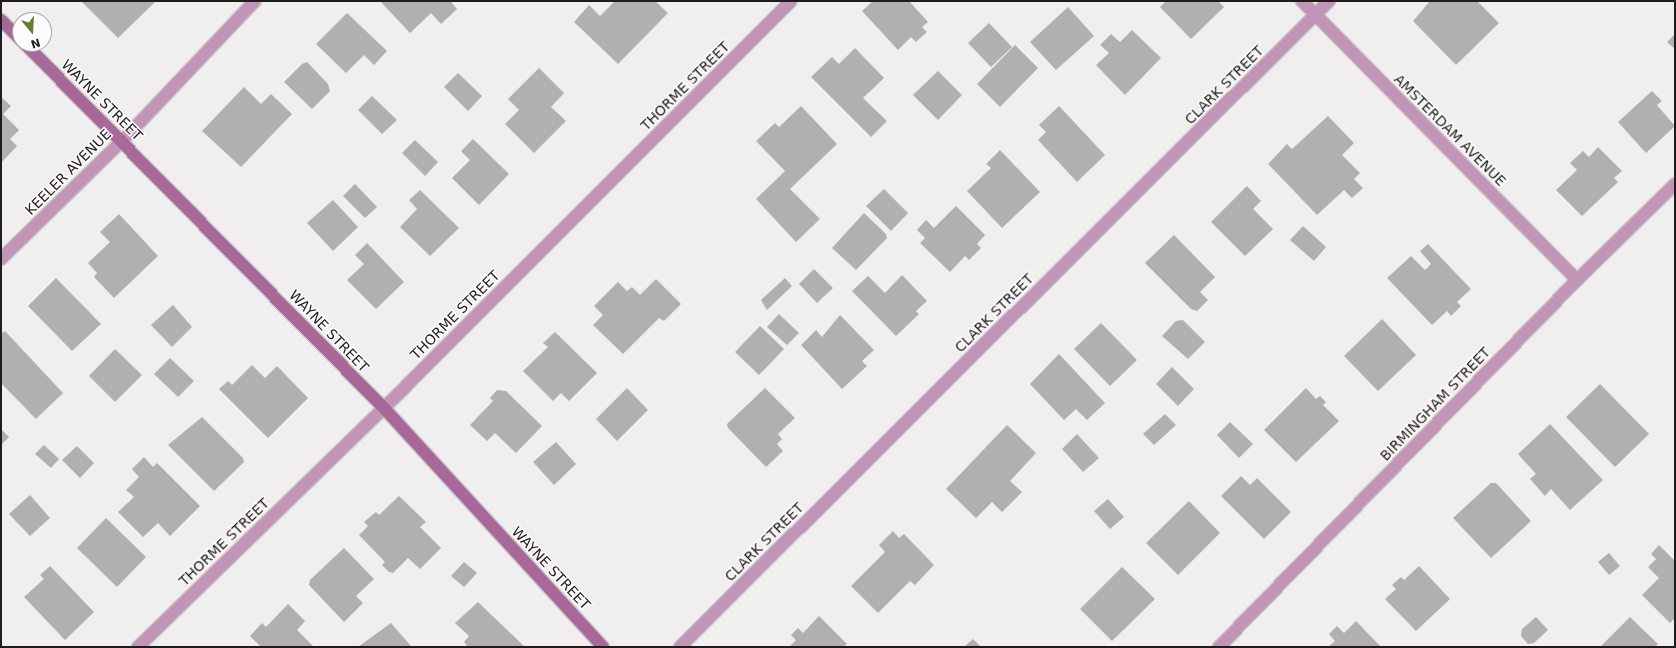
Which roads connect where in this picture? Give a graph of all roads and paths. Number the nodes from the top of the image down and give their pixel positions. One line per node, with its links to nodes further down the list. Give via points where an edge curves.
1 (255, 1): 9 (street, KEELER AVENUE)
2 (791, 1): 13 (street, THORME STREET)
3 (1302, 1): 5 (street, AMSTERDAM AVENUE)
4 (1329, 1): 5 (street, CLARK STREET)
5 (1316, 14): 12 (street, AMSTERDAM AVENUE); 16 (street, CLARK STREET)
6 (1, 20): 7 (street)
7 (12, 31)
8 (33, 52): 9 (street, WAYNE STREET)
9 (122, 141): 11 (street, KEELER AVENUE); 13 (street, WAYNE STREET)
10 (1675, 184): 12 (street, BIRMINGHAM STREET)
11 (1, 259)
12 (1577, 280): 17 (street, BIRMINGHAM STREET)
13 (384, 408): 14 (street, THORME STREET); 15 (street, WAYNE STREET)
14 (138, 647)
15 (603, 647)
16 (680, 647)
17 (1219, 647)

